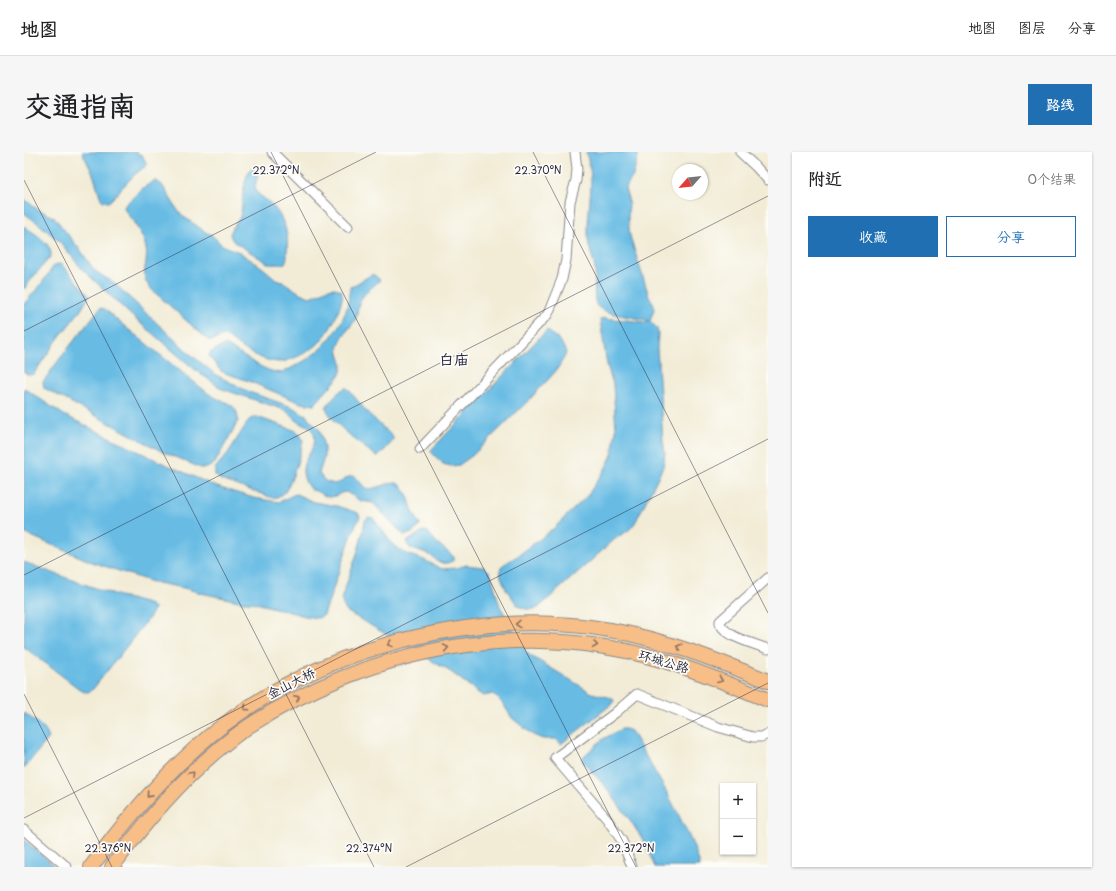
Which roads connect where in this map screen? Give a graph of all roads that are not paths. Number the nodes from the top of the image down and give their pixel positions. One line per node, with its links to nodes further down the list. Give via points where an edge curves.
1 (272, 152): 5 (street)
2 (575, 152): 6 (street, via 577,169 570,202 566,260 562,279 548,314)
3 (740, 152): 4 (street)
4 (768, 180)
5 (348, 227)
6 (420, 449)
7 (768, 578): 10 (street, via 720,621 720,624 730,635)
8 (557, 625): 11 (highway, 环城公路, one-way to 8, via 702,655 654,640 610,630); 16 (highway, 金山大桥, one-way to 16, via 480,626 431,634 347,658 280,688 239,713 188,755 137,808)
9 (556, 642): 12 (highway, 环城公路, one-way to 12, via 607,647 650,657 696,670); 17 (highway, 金山大桥, one-way to 9, via 130,842 199,767 248,727 287,703 352,674 434,650 482,643)
10 (768, 649)
11 (768, 681)
12 (768, 700)
13 (768, 734): 18 (street, via 753,737 637,694 555,758 611,824 622,841)
14 (24, 830): 15 (street)
15 (67, 867)
16 (91, 867)
17 (112, 867)
18 (632, 867)

